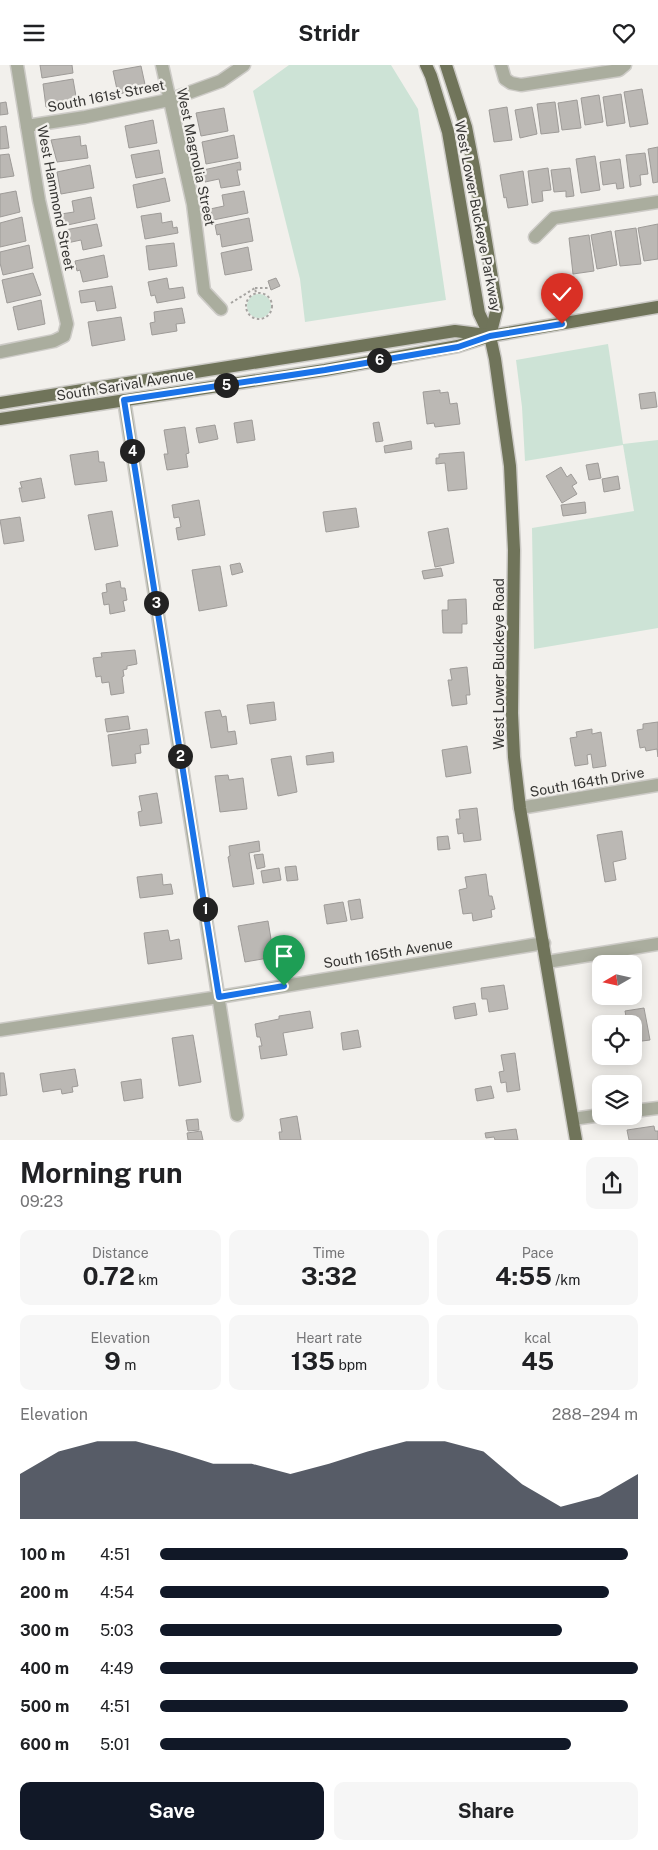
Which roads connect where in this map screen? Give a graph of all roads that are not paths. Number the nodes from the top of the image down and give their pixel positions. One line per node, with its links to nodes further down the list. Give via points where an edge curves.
1 (17, 65): 9 (street, West Hammond Street)
2 (162, 65): 8 (street, West Magnolia Street)
3 (244, 65): 8 (street, South 161st Street, via 221,81)
4 (426, 65): 14 (main road, West Lower Buckeye Parkway, via 448,132 479,313)
5 (446, 65): 14 (main road, West Lower Buckeye Parkway, via 466,127 494,289 497,308)
6 (501, 65): 7 (street, via 504,79 521,85 619,70)
7 (625, 65)
8 (169, 100): 9 (street, South 161st Street); 13 (street, West Magnolia Street, via 193,204 204,291)
9 (26, 126): 15 (street, West Hammond Street, via 67,324 64,336 54,341)
10 (658, 202): 11 (street, via 554,218)
11 (535, 237)
12 (658, 307): 14 (main road, South Sarival Avenue)
13 (220, 309)
14 (490, 336): 16 (main road, South Sarival Avenue, via 455,331); 17 (main road, South Sarival Avenue, via 458,347); 21 (main road, West Lower Buckeye Road, via 501,394 512,490 512,737)
15 (0, 352)
16 (122, 384): 17 (main road); 18 (main road, South Sarival Avenue)
17 (124, 400): 19 (main road, South Sarival Avenue); 25 (street)
18 (0, 403)
19 (0, 419)
20 (658, 785): 21 (street, South 164th Drive)
21 (520, 808): 22 (main road, West Lower Buckeye Road)
22 (544, 943): 24 (main road, West Lower Buckeye Road); 25 (street, South 165th Avenue)
23 (658, 943): 24 (street)
24 (547, 962): 31 (main road, West Lower Buckeye Road)
25 (219, 997): 26 (street, South 165th Avenue); 29 (street)
26 (0, 1030)
27 (658, 1108): 28 (street)
28 (642, 1110)
29 (238, 1115)
30 (592, 1116): 31 (street)
31 (573, 1119): 32 (main road, West Lower Buckeye Road)
32 (576, 1140)

